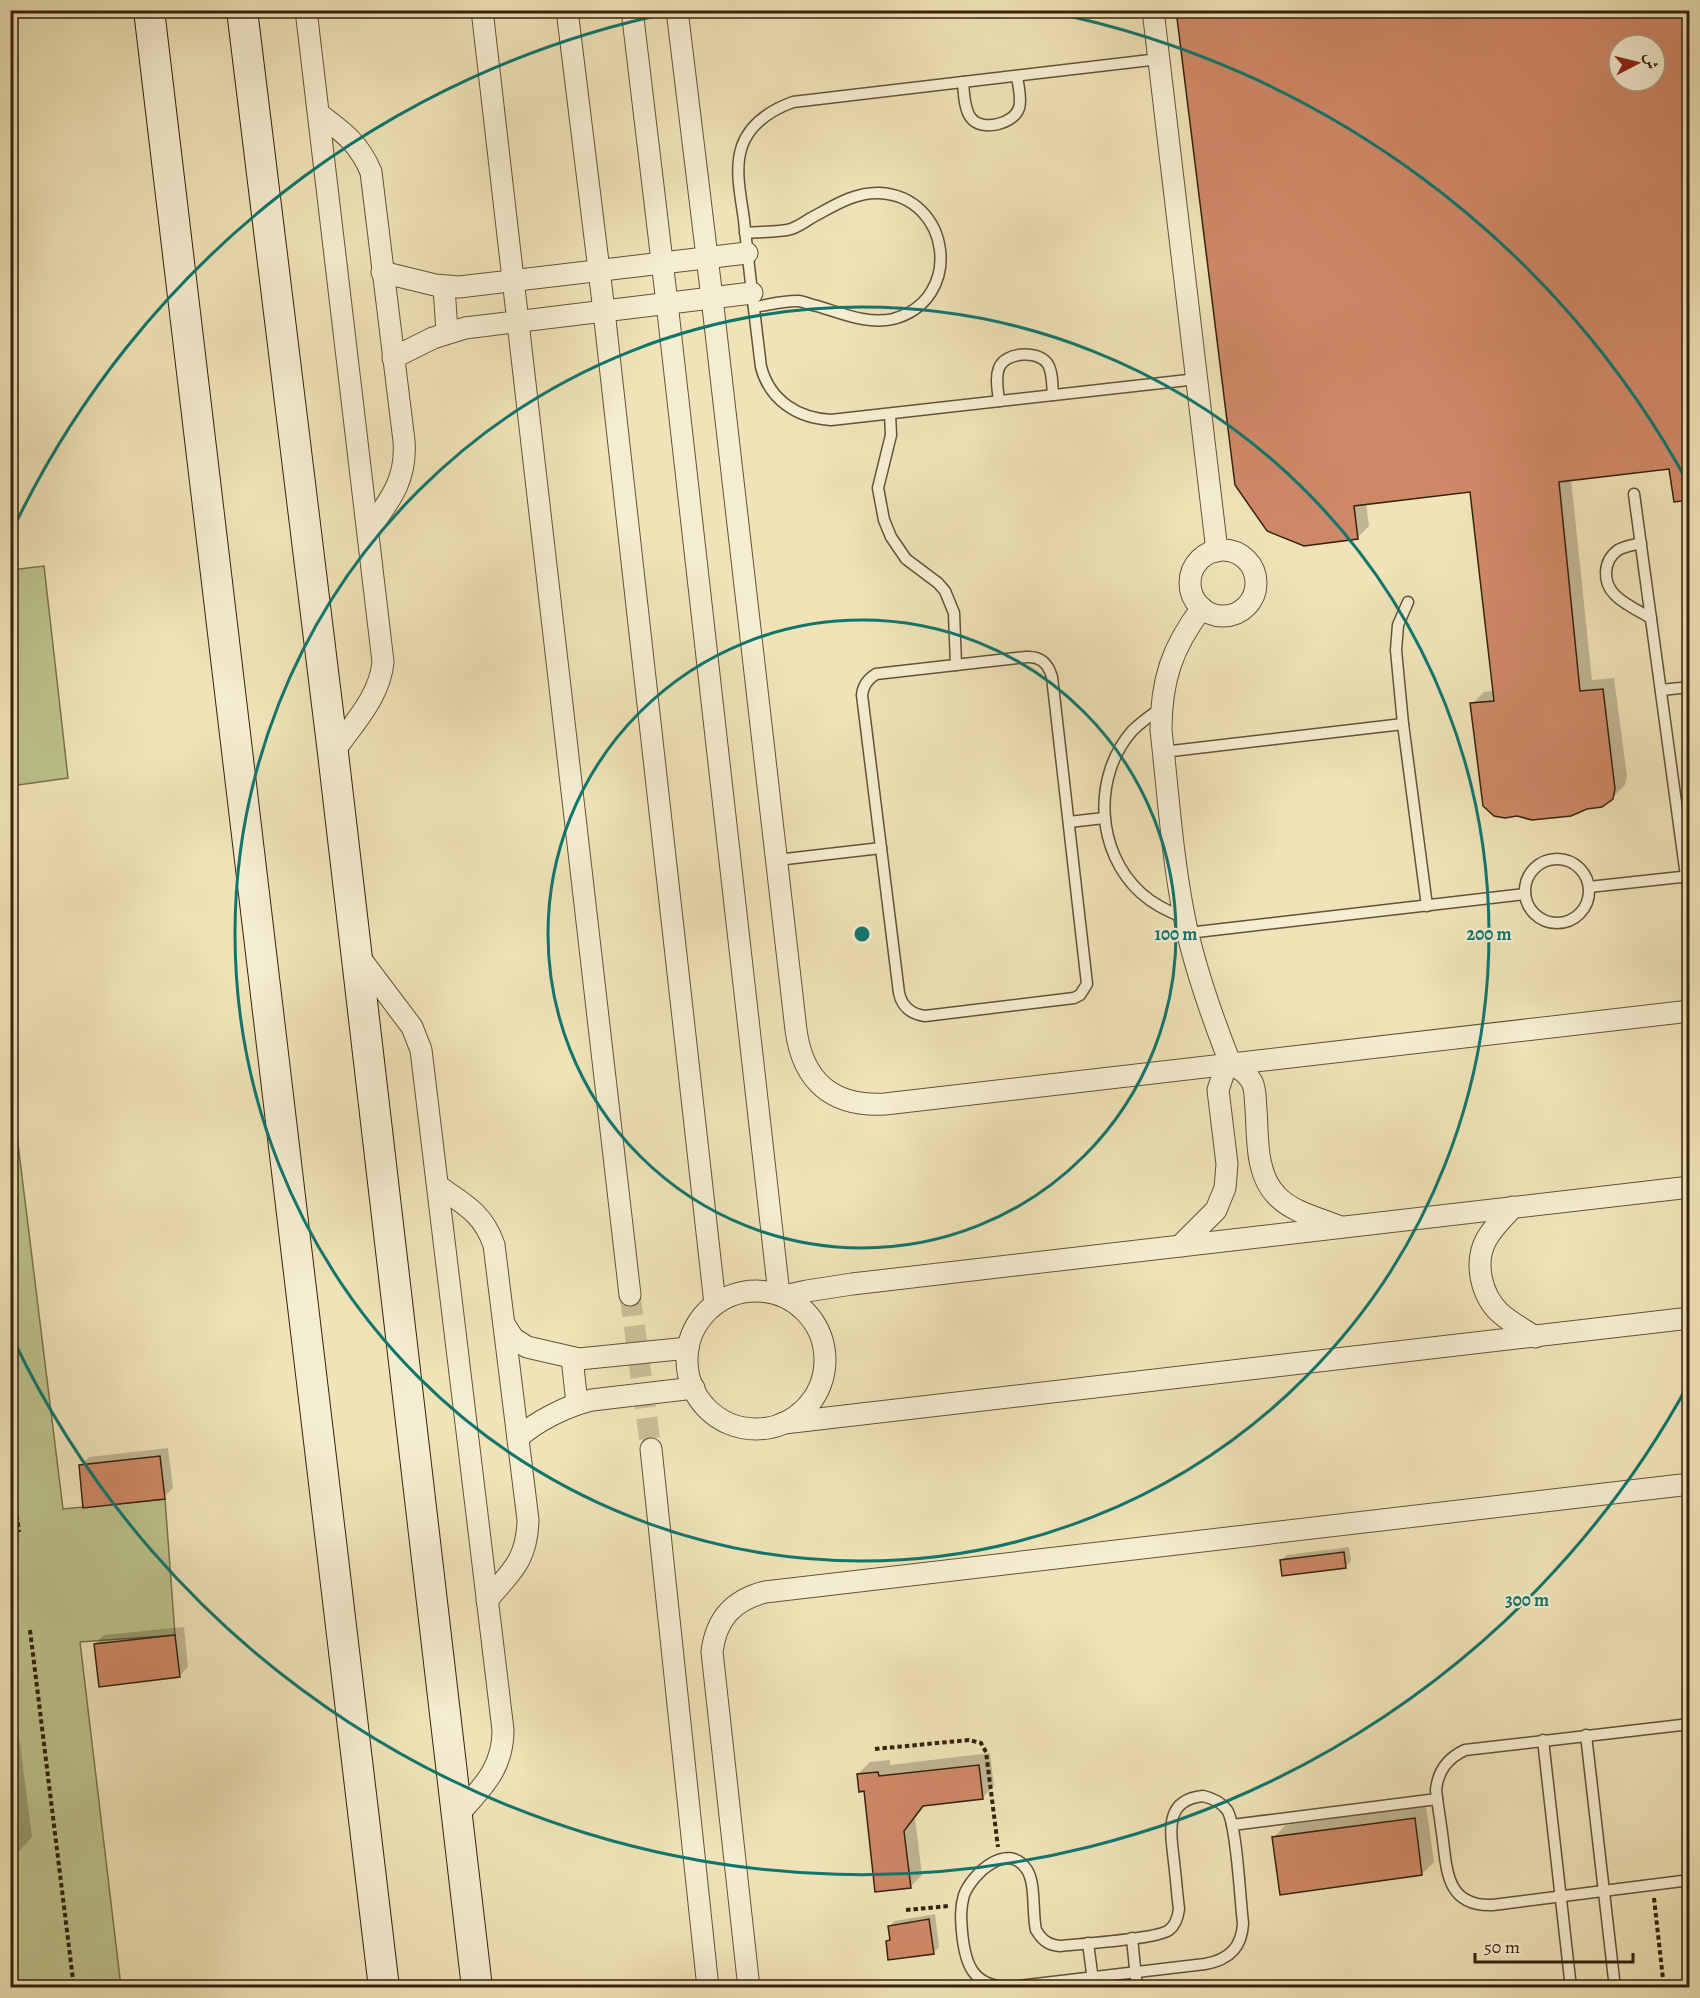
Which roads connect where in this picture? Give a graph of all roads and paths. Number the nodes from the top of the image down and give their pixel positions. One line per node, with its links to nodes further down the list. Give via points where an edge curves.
1 (149, 10): 101 (main road)
2 (242, 10): 44 (main road)
3 (306, 10): 12 (street)
4 (482, 10): 18 (street)
5 (567, 10): 16 (street)
6 (632, 10): 15 (street)
7 (677, 10): 14 (street)
8 (1153, 10): 9 (street)
9 (1159, 59): 10 (lane); 27 (street)
10 (1017, 76): 11 (lane); 11 (lane, via 1018,112 995,124 977,123 971,118)
11 (963, 82): 13 (lane, via 793,102 768,114 749,134 739,158)
12 (319, 114): 17 (street, via 350,137 368,166); 32 (street)
13 (746, 243): 14 (street); 21 (lane); 21 (lane, via 791,229 836,204 877,193 892,195 918,209 937,234 940,248 938,278 926,300 891,319 867,320 799,301)
14 (708, 258): 15 (street); 20 (street)
15 (662, 263): 16 (street); 22 (street)
16 (598, 271): 18 (street); 23 (street)
17 (382, 272): 19 (street); 26 (street)
18 (513, 281): 19 (street); 24 (street)
19 (444, 287): 25 (street)
20 (712, 298): 21 (street); 22 (street); 48 (street)
21 (753, 300): 30 (lane, via 764,380 793,411 818,420)
22 (667, 303): 23 (street); 65 (street)
23 (604, 311): 24 (street); 66 (street)
24 (519, 322): 25 (street); 64 (street)
25 (447, 332): 26 (street)
26 (393, 358): 32 (street, via 404,441 403,471 393,495)
27 (1197, 379): 28 (lane); 34 (street)
28 (1053, 395): 29 (lane); 29 (lane, via 1046,362 1030,355 1013,357 999,367)
29 (999, 401): 30 (lane)
30 (890, 414): 38 (lane, via 891,435 878,488 884,520 906,559 945,591 954,614)
31 (1634, 494): 33 (lane)
32 (368, 531): 44 (street, via 382,672 375,692)
33 (1641, 543): 37 (lane); 37 (lane, via 1612,556 1606,579 1619,599)
34 (1217, 551): 36 (street, via 1201,559 1192,575 1192,593); 36 (street, via 1228,551 1245,559 1252,567 1256,586 1248,605 1231,615 1211,614)
35 (1408, 602): 42 (lane, via 1396,637)
36 (1202, 608): 41 (street, via 1169,665)
37 (1651, 618): 40 (lane)
38 (956, 665): 46 (lane, via 1031,656 1048,665); 47 (lane, via 876,674 863,688)
39 (1689, 687): 40 (lane)
40 (1661, 690): 49 (lane)
41 (1161, 708): 43 (street); 45 (lane, via 1132,732 1121,747 1107,781)
42 (1403, 724): 43 (lane); 52 (lane)
43 (1163, 752): 53 (street)
44 (333, 753): 54 (main road)
45 (1104, 818): 46 (lane); 53 (lane, via 1112,851 1129,881)
46 (1069, 822): 47 (lane, via 1087,984 1080,995 1068,999 925,1016 908,1010 899,993)
47 (881, 848): 48 (lane)
48 (777, 860): 56 (street, via 799,1049 817,1081 848,1101 885,1104)
49 (1688, 876): 50 (lane)
50 (1589, 887): 51 (lane, via 1582,871 1558,859 1534,869 1528,877); 51 (lane, via 1581,913 1565,922 1539,918)
51 (1526, 894): 52 (lane)
52 (1427, 906): 53 (lane)
53 (1187, 926): 56 (street, via 1207,1000)
54 (356, 951): 59 (street, via 418,1038); 87 (main road)
55 (1689, 1011): 56 (street)
56 (1231, 1065): 57 (street, via 1244,1071 1252,1083); 58 (street, via 1218,1090)
57 (1259, 1148): 58 (street, via 1238,1145); 62 (street, via 1263,1173 1274,1194 1291,1208)
58 (1225, 1152): 63 (street, via 1227,1176 1221,1199 1208,1219)
59 (438, 1186): 68 (street, via 474,1211 490,1232); 80 (street)
60 (1689, 1187): 61 (street)
61 (1513, 1208): 62 (street); 69 (street, via 1485,1242 1480,1272 1500,1313)
62 (1341, 1227): 63 (street)
63 (1180, 1246): 65 (street)
64 (630, 1295)
65 (782, 1295): 66 (street, via 746,1291); 74 (street, via 801,1307 814,1322 825,1360 814,1398)
66 (715, 1304): 70 (street, via 703,1316)
67 (1689, 1318): 69 (street)
68 (504, 1324): 71 (street, via 513,1338 527,1347); 75 (street)
69 (1535, 1337): 74 (street)
70 (688, 1348): 71 (street); 72 (street)
71 (572, 1358): 73 (street)
72 (694, 1388): 73 (street); 74 (street, via 716,1416 732,1424 767,1428)
73 (578, 1403): 75 (street, via 532,1426)
74 (784, 1423)
75 (518, 1438): 80 (street, via 527,1538 522,1556)
76 (651, 1449): 103 (street)
77 (10, 1463): 79 (path)
78 (1689, 1484): 104 (street, via 777,1590 742,1600 718,1628 712,1652)
79 (19, 1532)
80 (487, 1599): 87 (street, via 503,1747 491,1777)
81 (30, 1630): 100 (path)
82 (1689, 1724): 83 (lane)
83 (1586, 1735): 84 (lane); 92 (lane)
84 (1543, 1740): 86 (lane, via 1474,1748 1458,1754 1440,1773); 93 (lane)
85 (874, 1749): 89 (path, via 969,1740 981,1743 986,1752)
86 (1437, 1799): 88 (lane); 93 (lane, via 1449,1881 1459,1896 1484,1905)
87 (457, 1816): 102 (main road)
88 (1232, 1825): 96 (lane, via 1226,1808 1212,1798 1194,1797 1179,1806 1170,1831 1178,1917 1162,1934); 98 (lane, via 1243,1923 1239,1943 1225,1958 1215,1962)
89 (1000, 1859): 94 (lane, via 977,1874); 97 (lane, via 1018,1862 1027,1870 1034,1922 1040,1936 1052,1945)
90 (1689, 1880): 91 (lane)
91 (1653, 1885): 92 (lane); 108 (path)
92 (1604, 1891): 93 (lane); 107 (lane)
93 (1561, 1897): 106 (lane)
94 (962, 1905): 95 (path); 99 (lane, via 964,1954 972,1970 985,1982 1002,1987)
95 (906, 1911)
96 (1132, 1938): 97 (lane); 98 (lane)
97 (1088, 1943): 99 (lane)
98 (1136, 1972): 99 (lane); 105 (lane)
99 (1093, 1982)
100 (74, 1988)
101 (384, 1988)
102 (477, 1988)
103 (708, 1988)
104 (748, 1988)
105 (1137, 1988)
106 (1571, 1988)
107 (1615, 1988)
108 (1664, 1988)

